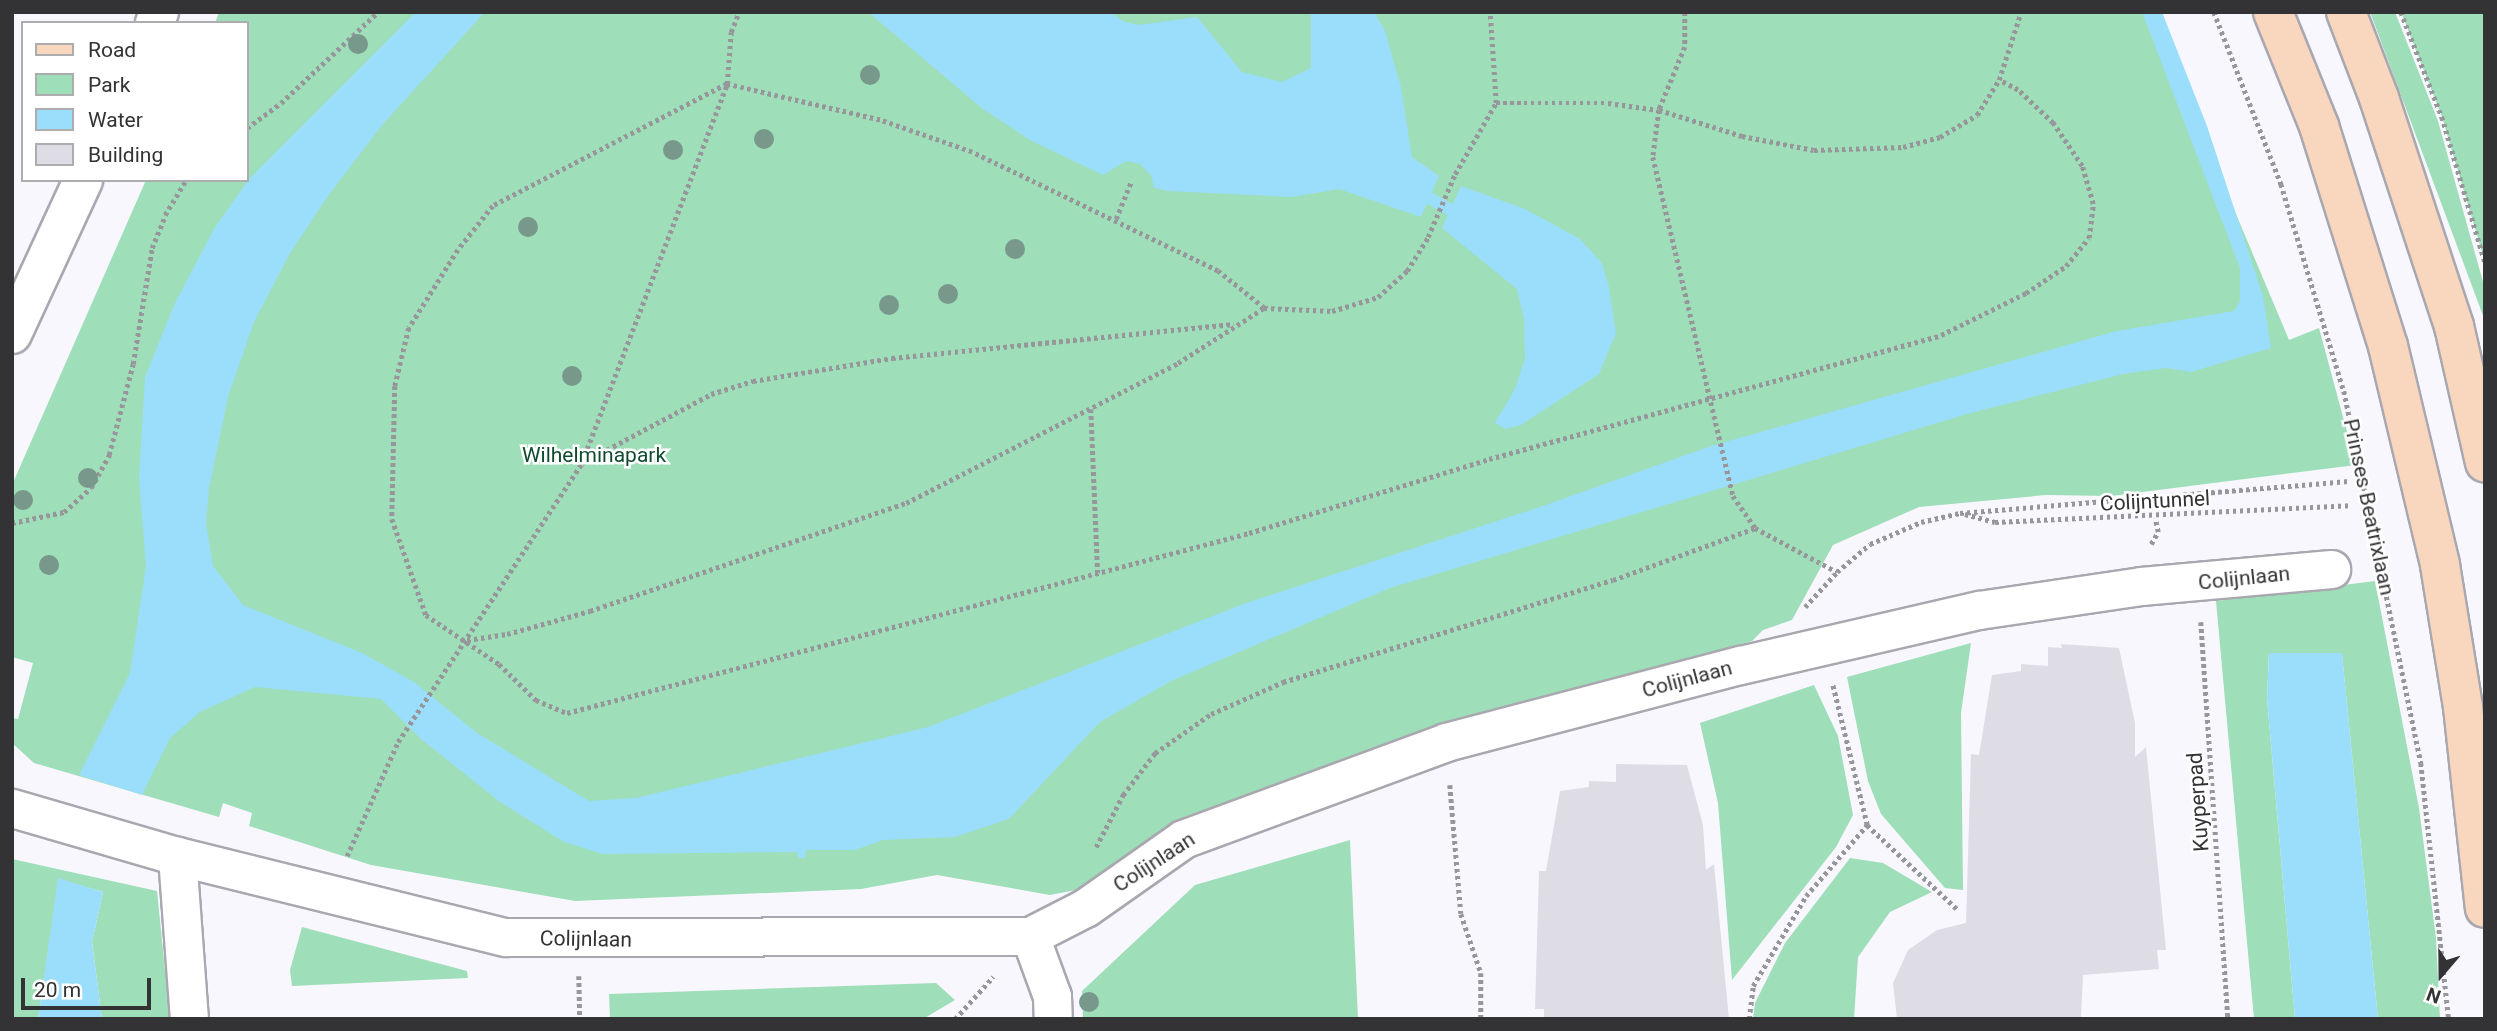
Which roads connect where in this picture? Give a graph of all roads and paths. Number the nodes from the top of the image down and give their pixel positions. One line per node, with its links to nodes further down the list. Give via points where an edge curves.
1 (378, 12): 14 (path, via 281,103)
2 (740, 12): 11 (path, via 731,32)
3 (1490, 12): 12 (path)
4 (1685, 12): 13 (path, via 1685,47)
5 (2021, 12): 10 (path)
6 (2214, 12): 51 (path, Prinses Beatrixlaan, via 2281,184 2344,391 2421,763)
7 (2273, 12): 43 (main road, via 2319,126 2388,346 2440,565 2463,708)
8 (2346, 12): 26 (main road, via 2454,326)
9 (2401, 12): 19 (path, via 2442,117)
10 (1999, 80): 13 (path, via 1977,115 1940,137 1903,147 1848,152 1742,136); 23 (path, via 2018,90 2053,123 2082,166 2093,204 2089,239 2066,266 2026,293 1941,335)
11 (727, 84): 18 (path, via 880,120 972,152); 25 (path); 35 (path, via 493,206 458,250 409,328 395,386 392,519 426,615)
12 (1496, 103): 13 (path, via 1608,103); 20 (path, via 1455,174 1428,237 1406,271 1378,297 1332,311)
13 (1659, 110): 23 (path, via 1653,157)
14 (248, 127)
15 (82, 182): 22 (street)
16 (185, 182): 30 (path, via 152,248 133,364 109,455 91,488 64,512)
17 (1131, 182): 18 (path)
18 (1116, 219): 20 (path, via 1218,271)
19 (2485, 262)
20 (1264, 308): 21 (path)
21 (1234, 324): 24 (path, via 1178,363); 25 (path, via 892,358 753,381 710,394)
22 (12, 334)
23 (1710, 400): 31 (path, via 1733,496); 33 (path)
24 (1091, 409): 33 (path); 35 (path, via 892,508 590,611)
25 (582, 463): 35 (path)
26 (2485, 463)
27 (2349, 481): 29 (path, Colijntunnel)
28 (2351, 505): 29 (path, Colijntunnel, via 2008,521)
29 (1960, 513): 31 (path, Colijntunnel, via 1921,522 1870,544 1837,572)
30 (12, 523)
31 (1755, 528): 41 (path, via 1613,580 1283,682 1211,714 1155,753 1123,794)
32 (2331, 569): 34 (street, Colijnlaan)
33 (1098, 573): 35 (path, via 567,713 536,700)
34 (2199, 583): 36 (street, Colijnlaan, via 2141,586 1979,610); 50 (path, Kuyperpad)
35 (466, 640): 42 (path, via 398,742)
36 (1824, 646): 37 (street, Colijnlaan); 39 (path)
37 (1446, 742): 45 (street, Colijnlaan, via 1183,839 1084,908); 48 (path, via 1461,914 1481,974)
38 (12, 808): 40 (street, Colijnlaan)
39 (1867, 825): 44 (path); 49 (path, via 1806,896 1753,986)
40 (177, 856): 42 (street, Colijnlaan); 46 (street)
41 (1092, 856)
42 (330, 894): 45 (street, Colijnlaan, via 505,937)
43 (2485, 908)
44 (1958, 910)
45 (1031, 936): 47 (street, via 1052,996)
46 (189, 1019)
47 (1053, 1019)
48 (1481, 1019)
49 (1749, 1019)
50 (2228, 1019)
51 (2449, 1019)

